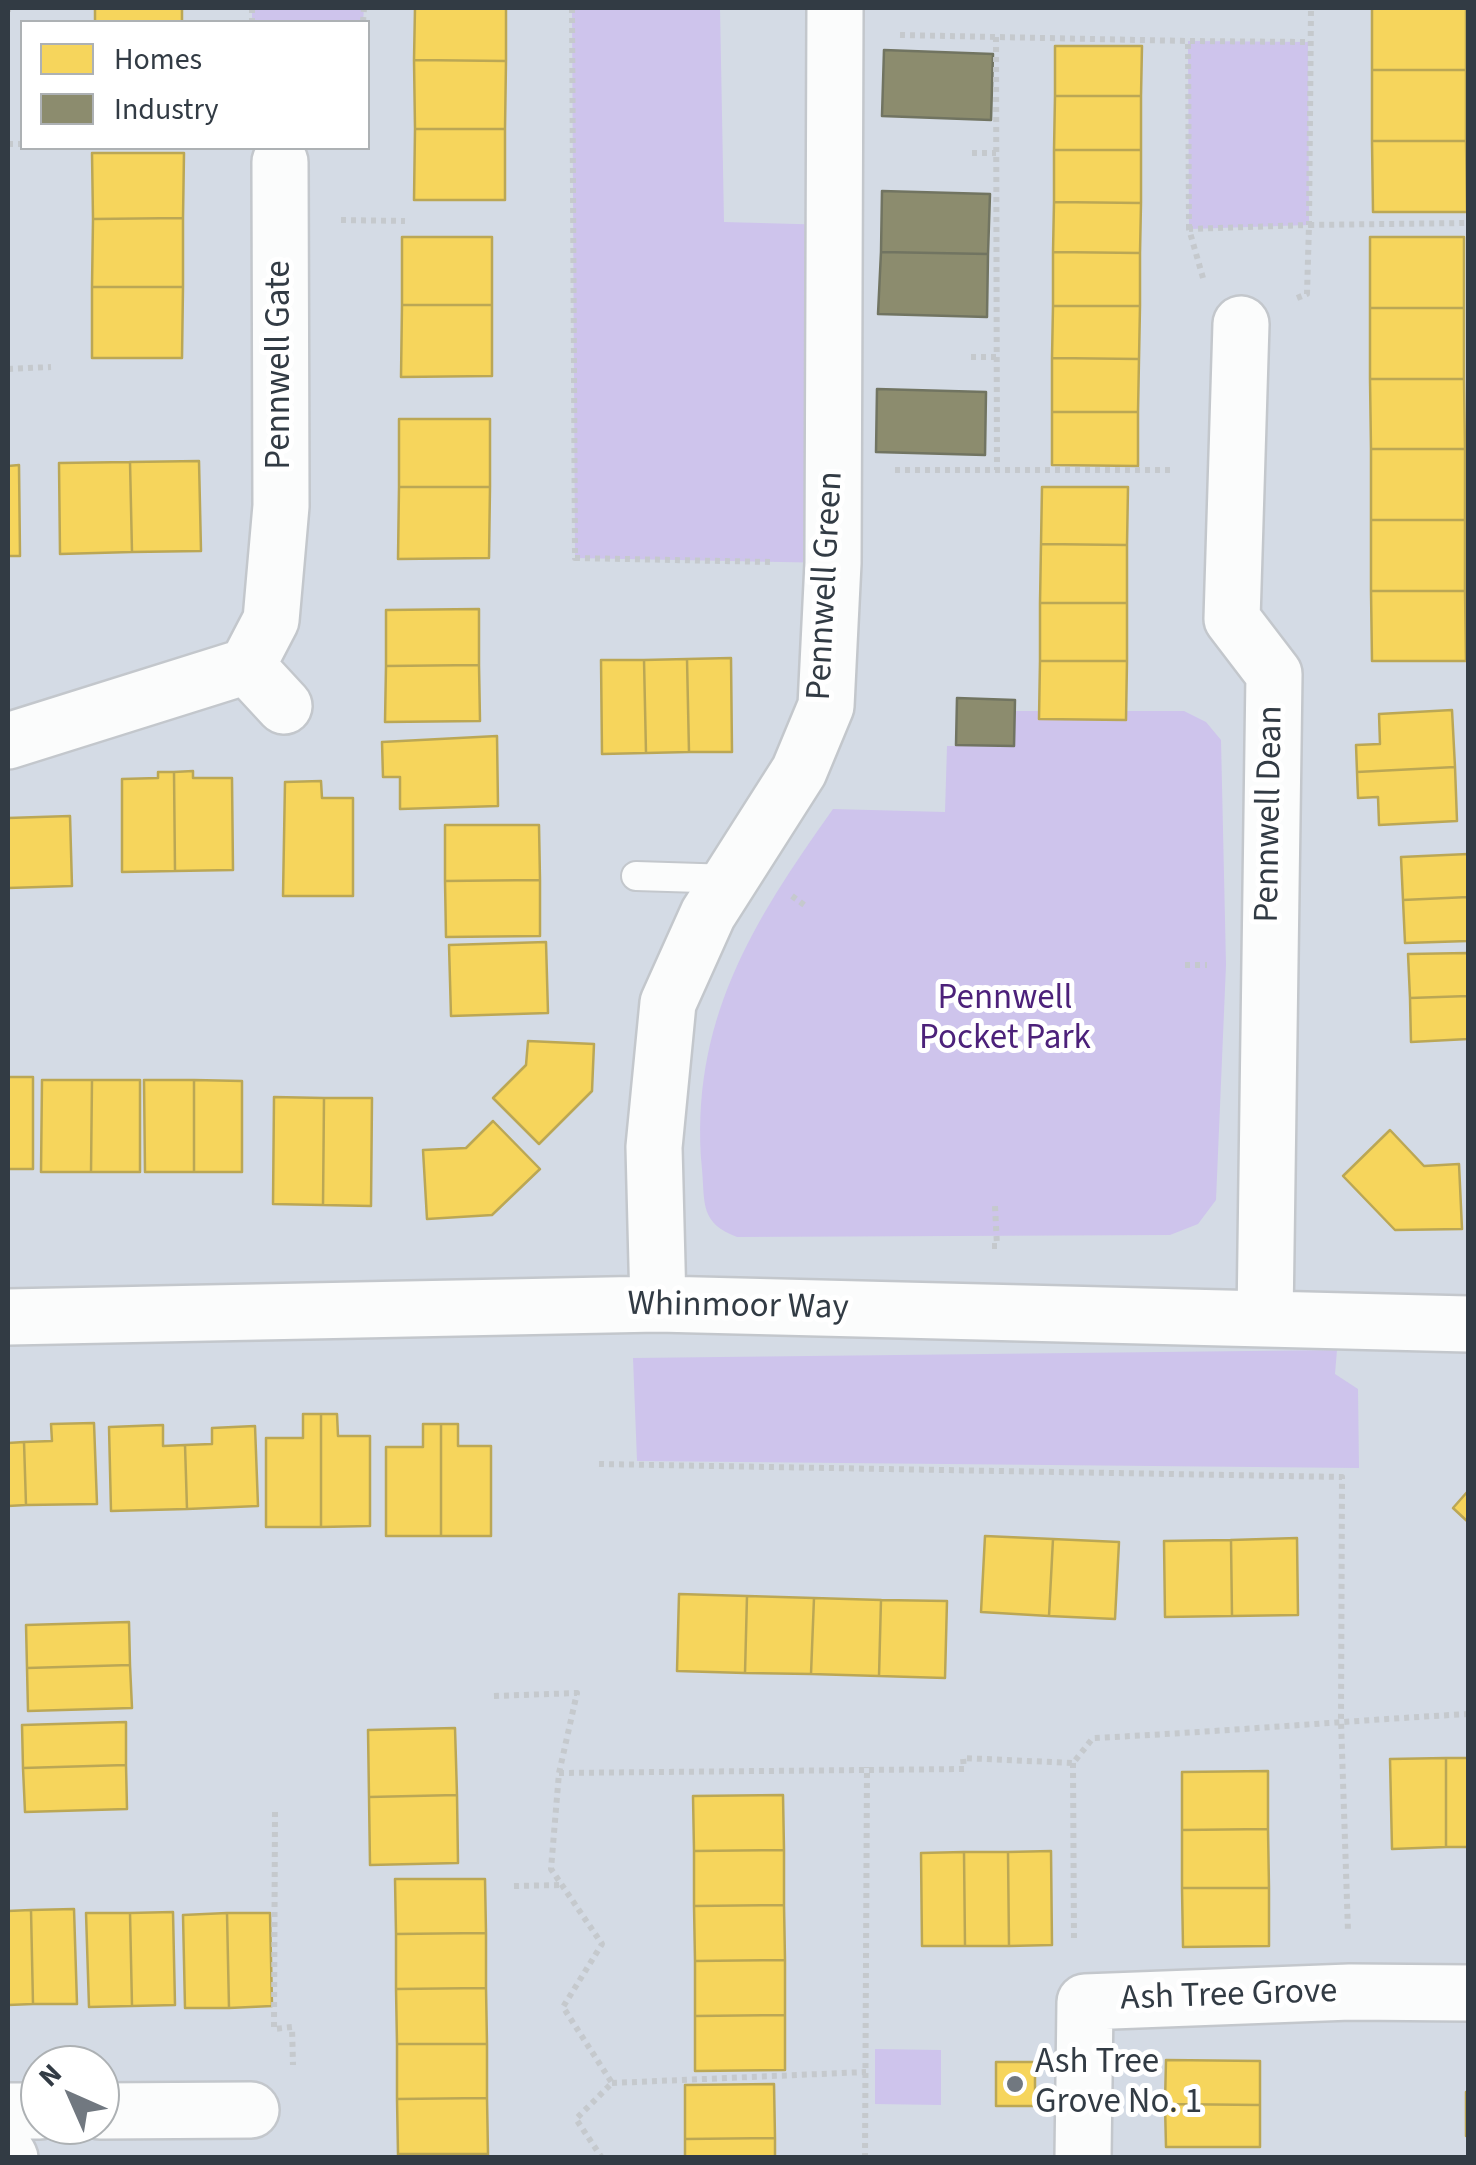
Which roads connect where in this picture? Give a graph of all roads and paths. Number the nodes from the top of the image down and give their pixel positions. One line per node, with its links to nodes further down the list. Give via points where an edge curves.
1 (572, 8): 21 (path, via 574,558)
2 (1312, 8): 6 (path)
3 (835, 20): 4 (path); 18 (street, Pennwell Green)
4 (996, 37): 5 (path); 8 (path)
5 (1188, 41): 6 (path); 12 (path)
6 (1308, 42): 11 (path)
7 (972, 153): 8 (path)
8 (996, 153): 15 (path)
9 (290, 157): 22 (street, Pennwell Gate, via 277,567 271,620)
10 (1468, 223): 11 (path)
11 (1309, 225): 12 (path); 13 (path, via 1307,294)
12 (1189, 229): 13 (path, via 1205,286)
13 (1241, 324): 20 (street, Pennwell Dean)
14 (971, 357): 15 (path)
15 (996, 358): 19 (path)
16 (51, 367): 17 (path)
17 (8, 370)
18 (834, 470): 19 (path); 21 (street, Pennwell Green)
19 (996, 470): 20 (path)
20 (1239, 470): 29 (street, Pennwell Dean, via 1232,619 1274,674)
21 (832, 563): 26 (street, Pennwell Green, via 826,706 799,771)
22 (247, 666): 23 (street); 24 (street)
23 (284, 706)
24 (8, 741)
25 (636, 876): 26 (lane)
26 (732, 879): 27 (street, Pennwell Green, via 708,914 668,1003 654,1147)
27 (658, 1304): 28 (street, Whinmoor Way); 29 (street, Whinmoor Way)
28 (8, 1318)
29 (1265, 1319): 30 (street, Whinmoor Way)
30 (1468, 1324)
31 (598, 1464): 34 (path, via 1342,1477)
32 (494, 1696): 37 (path, via 577,1694)
33 (1468, 1714): 34 (path)
34 (1341, 1721): 35 (path, via 1093,1738); 41 (path)
35 (1072, 1763): 36 (path, via 963,1758 964,1770); 43 (path, via 1074,1948)
36 (866, 1767): 37 (path); 44 (path)
37 (559, 1773): 39 (path, via 552,1869)
38 (275, 1812): 46 (path, via 274,2028 292,2026)
39 (562, 1884): 40 (path); 45 (path, via 602,1944 564,2007)
40 (514, 1886)
41 (1350, 1992): 42 (street, Ash Tree Grove); 43 (street, Ash Tree Grove)
42 (1468, 1993)
43 (1085, 2002): 50 (street, Ash Tree Grove)
44 (866, 2072): 45 (path); 49 (path)
45 (612, 2083): 48 (path, via 576,2119)
46 (272, 2096): 47 (street)
47 (120, 2109)
48 (602, 2158)
49 (865, 2158)
50 (1083, 2158)

